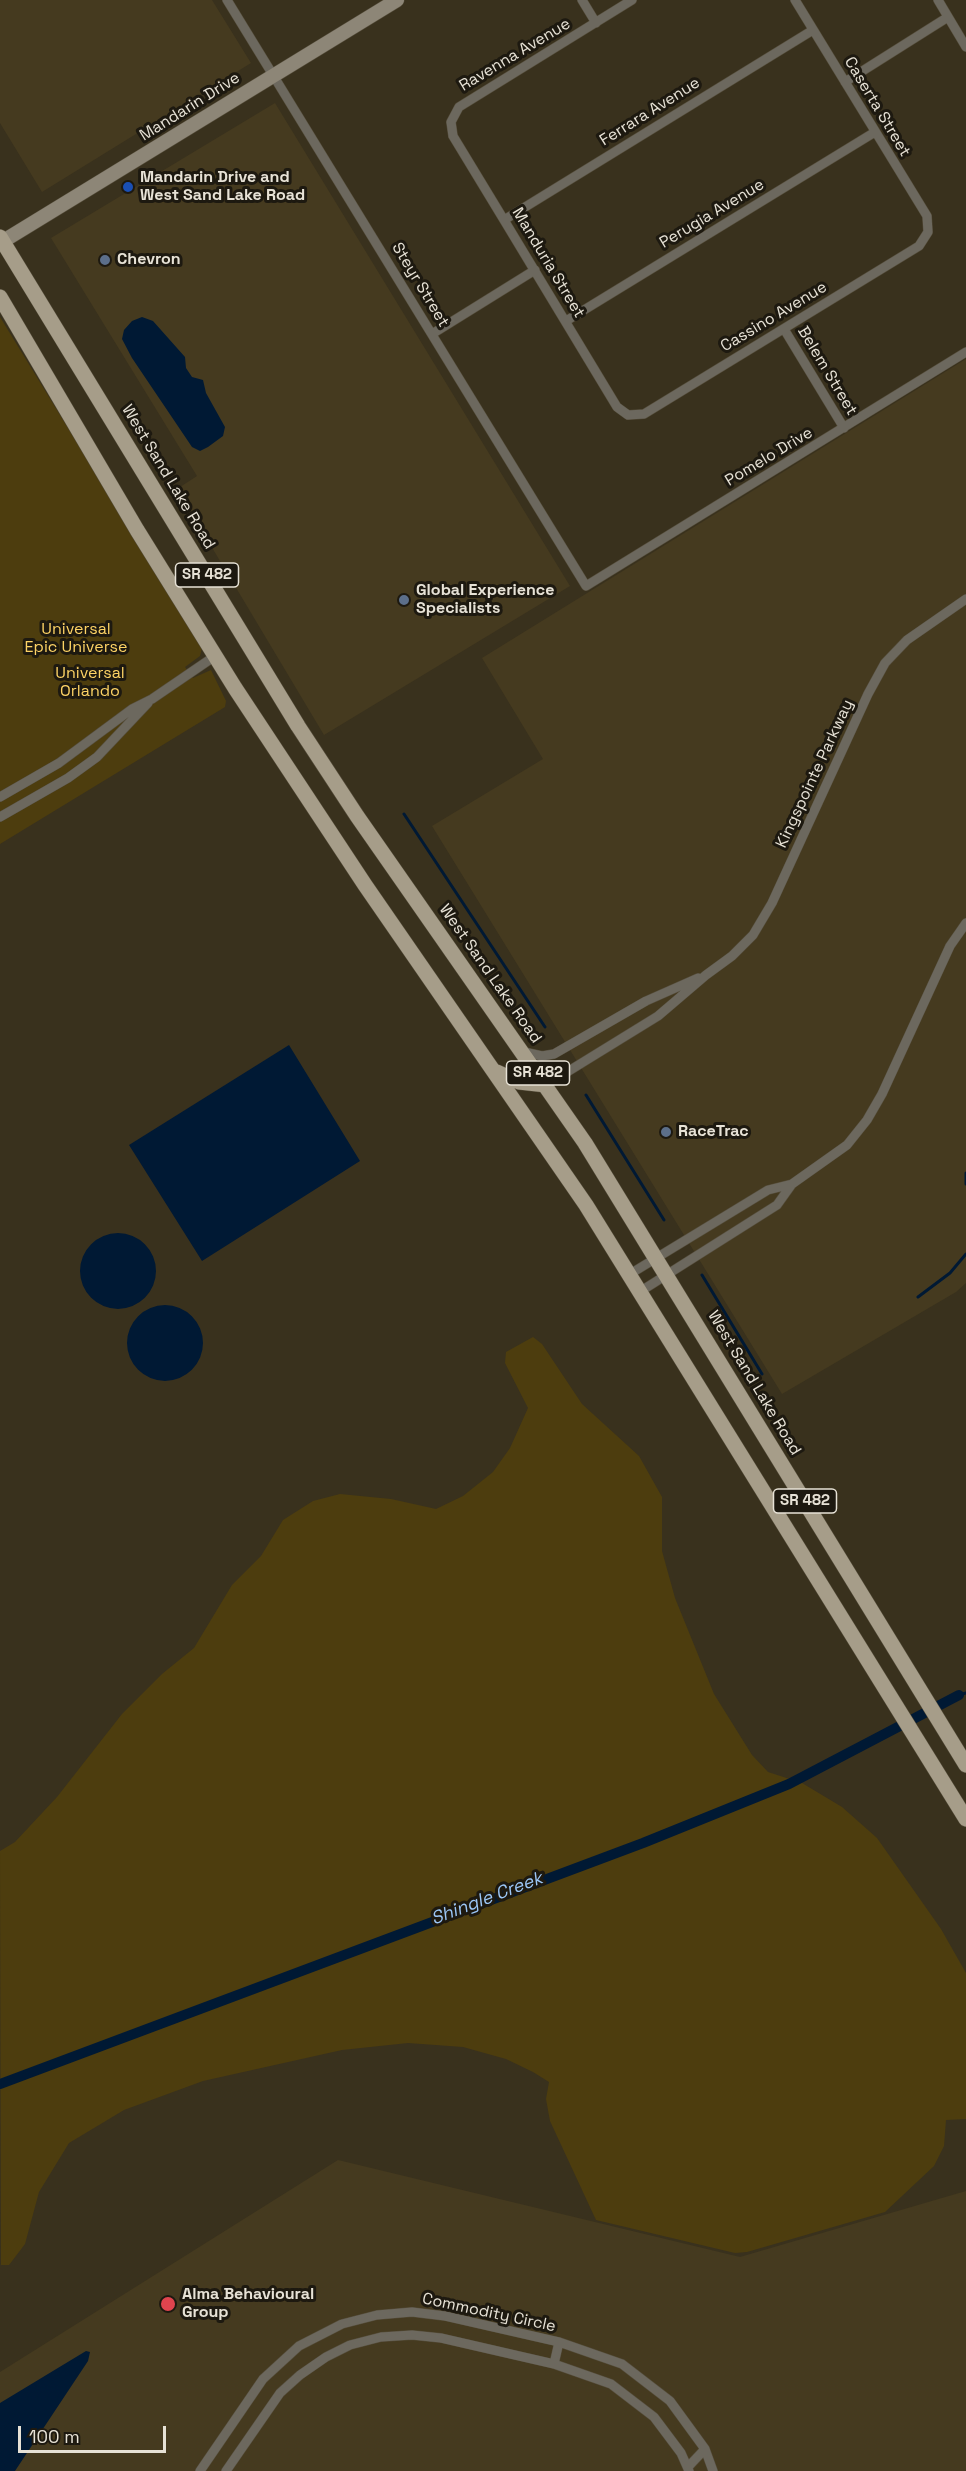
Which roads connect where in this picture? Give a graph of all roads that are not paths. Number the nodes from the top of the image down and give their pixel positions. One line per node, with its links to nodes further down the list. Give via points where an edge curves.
1 (227, 0): 11 (street, Steyr Street)
2 (397, 0): 11 (street, Mandarin Drive)
3 (582, 0): 8 (street)
4 (632, 0): 8 (street, Ravenna Avenue)
5 (795, 0): 9 (street, Caserta Street)
6 (938, 0): 7 (street)
7 (948, 17): 10 (street); 12 (street)
8 (596, 23): 13 (street, Ravenna Avenue, via 459,107)
9 (813, 30): 12 (street, Caserta Street); 15 (street, Ferrara Avenue)
10 (966, 46)
11 (274, 75): 17 (street, Mandarin Drive); 22 (street, Steyr Street)
12 (844, 82): 14 (street, Caserta Street)
13 (450, 122): 15 (street, Manduria Street, via 453,136)
14 (875, 132): 16 (street, Caserta Street, via 927,216); 20 (street, Perugia Avenue)
15 (504, 220): 18 (street, Manduria Street)
16 (928, 232): 21 (street, Cassino Avenue, via 919,246)
17 (1, 240): 34 (main road, West Sand Lake Road / SR 482, via 298,726 370,836)
18 (535, 270): 20 (street, Manduria Street); 22 (street)
19 (0, 297): 28 (main road, SR 482)
20 (566, 321): 24 (street, Manduria Street, via 617,407)
21 (784, 329): 24 (street, Cassino Avenue, via 644,414); 25 (street, Belem Street)
22 (432, 333): 26 (street, Steyr Street)
23 (966, 352): 25 (street, Pomelo Drive)
24 (628, 415)
25 (844, 428): 26 (street, Pomelo Drive)
26 (586, 586)
27 (966, 599): 33 (street, Kingspointe Parkway, via 907,640 885,663 772,903 753,935)
28 (215, 656): 29 (street); 35 (main road, SR 482, via 355,870)
29 (152, 699): 30 (street); 31 (street, via 97,757)
30 (0, 798)
31 (0, 817)
32 (966, 923): 37 (street, via 950,946 867,1120 848,1145)
33 (706, 975): 34 (street, Kingspointe Parkway, via 646,1001 554,1054); 36 (street, Kingspointe Parkway, via 658,1017)
34 (524, 1052): 36 (main road, West Sand Lake Road / SR 482)
35 (497, 1072): 36 (main road, via 519,1082); 41 (main road, SR 482)
36 (546, 1085): 40 (main road, West Sand Lake Road / SR 482)
37 (792, 1184): 38 (street, via 768,1190); 39 (street, via 777,1205)
38 (732, 1212): 39 (street); 40 (street)
39 (742, 1229): 42 (street)
40 (656, 1258): 41 (street); 42 (main road, West Sand Lake Road / SR 482)
41 (630, 1274): 43 (main road, SR 482)
42 (666, 1275): 43 (street); 44 (main road, West Sand Lake Road / SR 482)
43 (641, 1291): 45 (main road, SR 482)
44 (966, 1765)
45 (966, 1819)
46 (559, 2342): 47 (street); 48 (street, Commodity Circle, via 622,2364 648,2382 670,2401); 51 (street, Commodity Circle, via 412,2312 377,2314 342,2324 298,2346 263,2379)
47 (554, 2364): 50 (street, via 611,2384 635,2400 669,2435); 52 (street, via 412,2335 350,2345 326,2357 280,2394)
48 (705, 2449): 49 (street, Commodity Circle); 50 (street)
49 (710, 2461): 50 (street); 53 (street, Commodity Circle)
50 (689, 2469)
51 (200, 2471)
52 (226, 2471)
53 (713, 2471)

